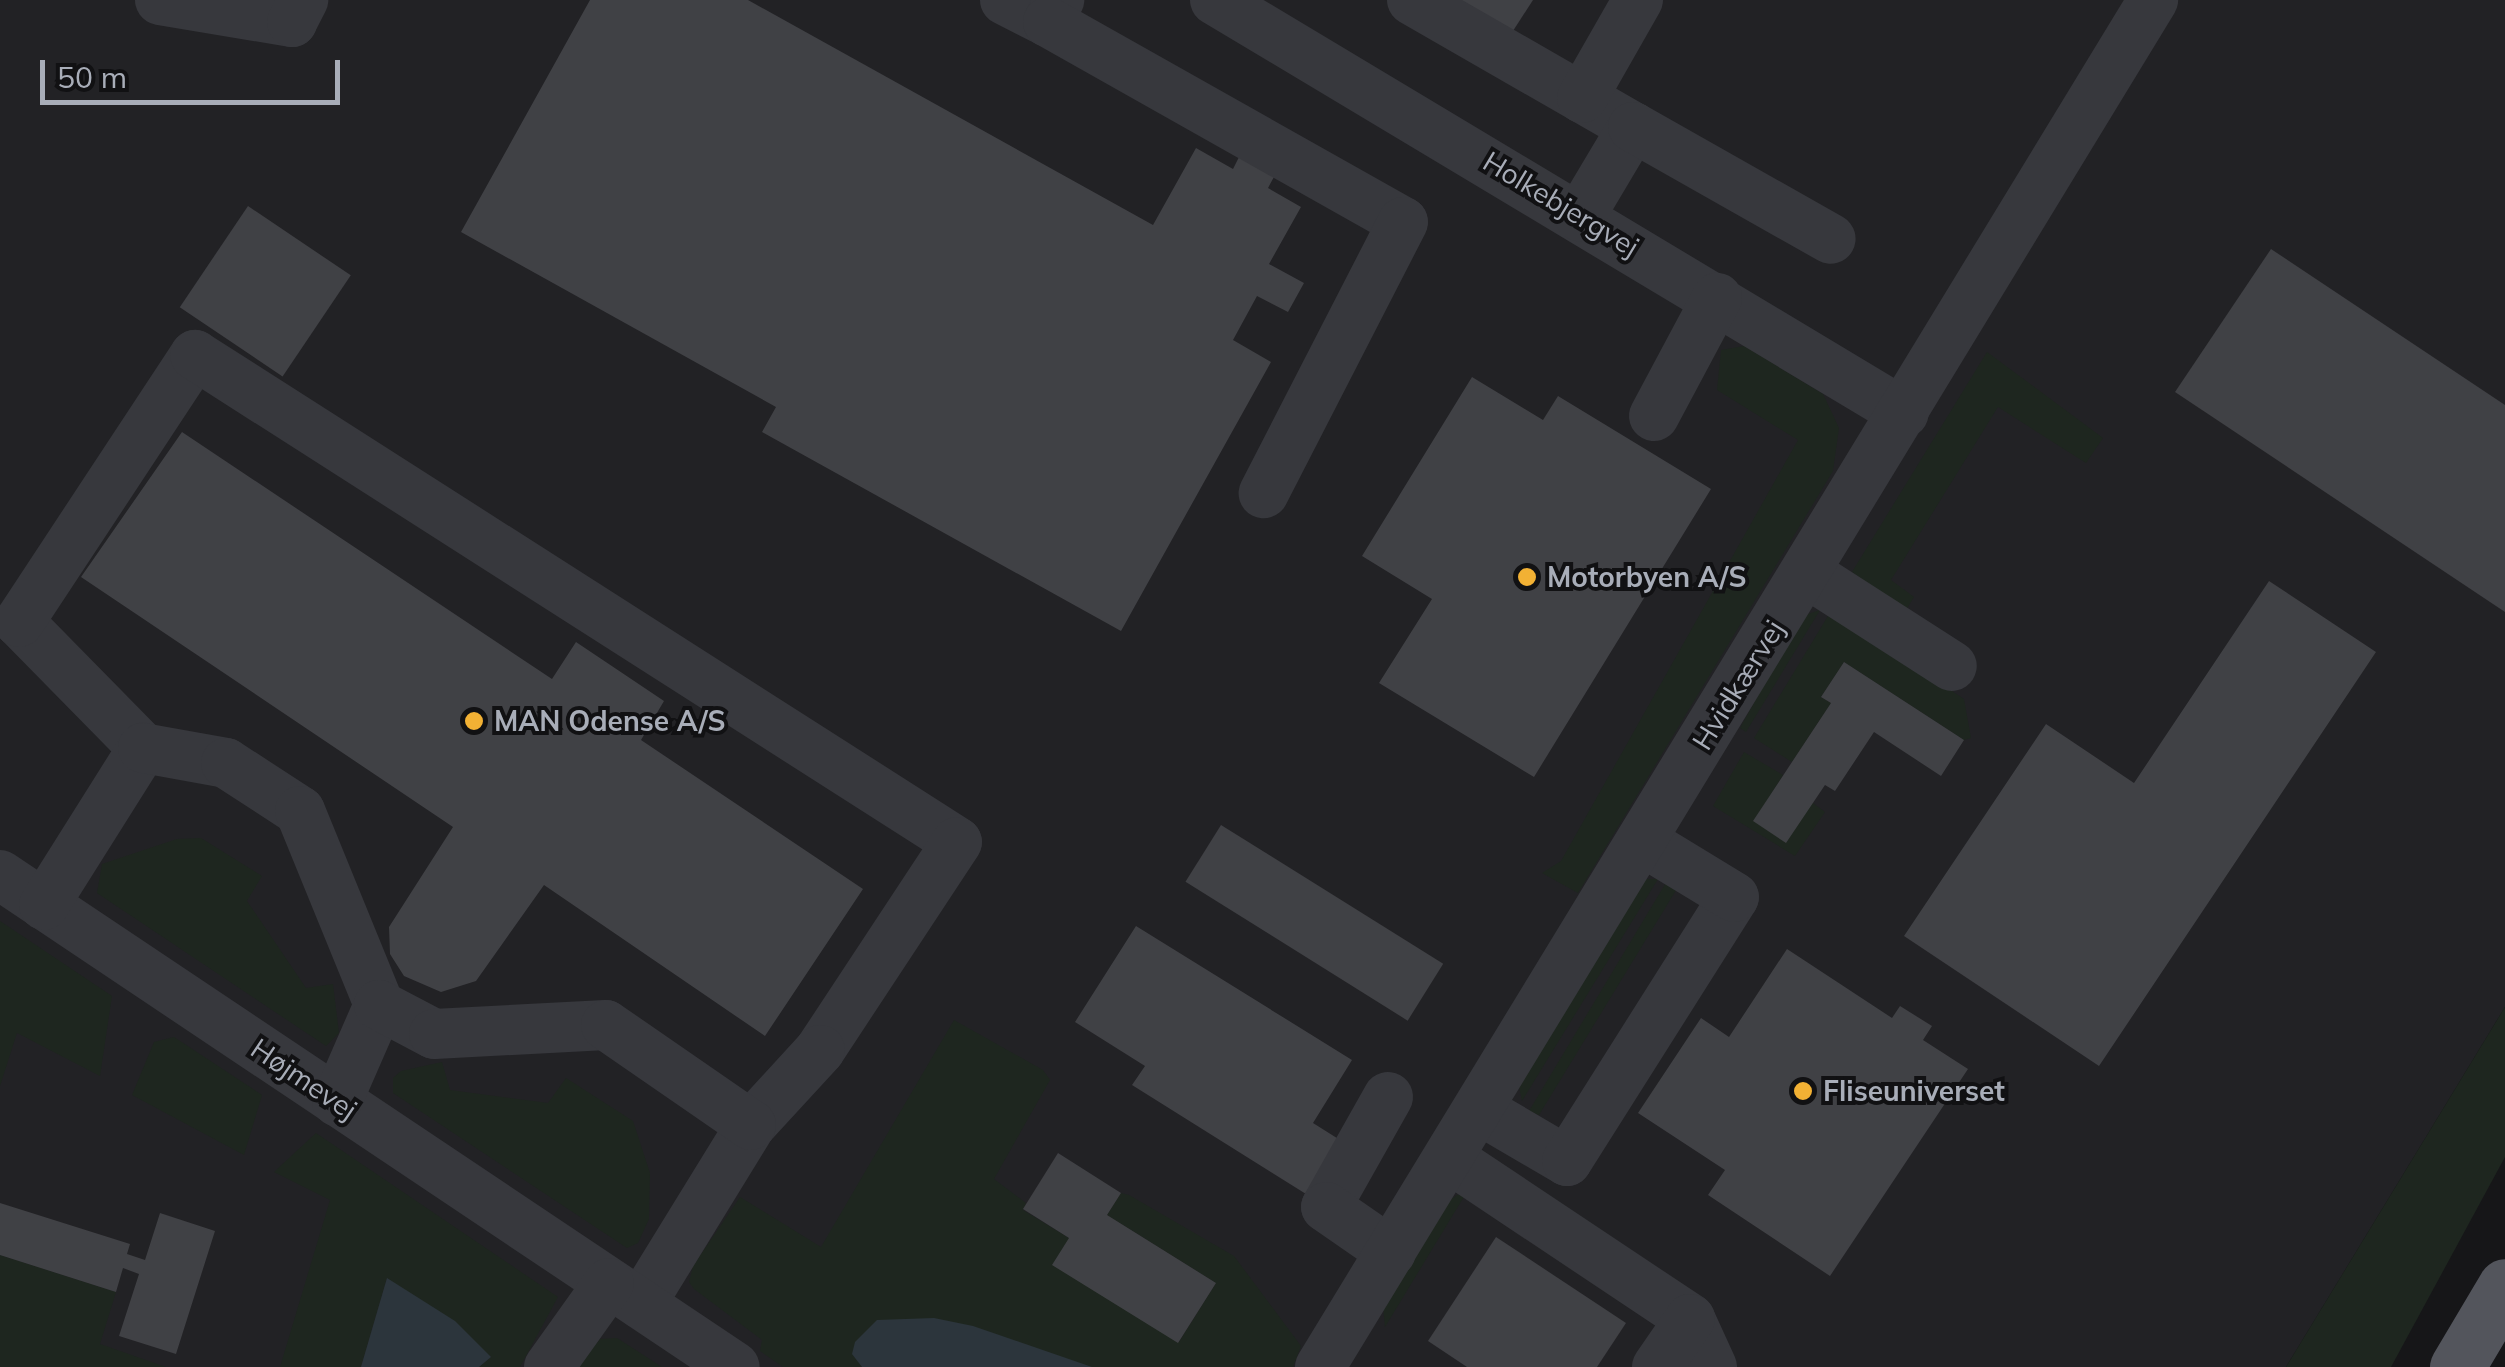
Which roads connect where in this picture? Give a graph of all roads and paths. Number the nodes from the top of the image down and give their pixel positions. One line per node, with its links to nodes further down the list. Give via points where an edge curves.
1 (160, 0): 2 (street, via 292,22)
2 (303, 0)
3 (1214, 0): 10 (street, Holkebjergvej)
4 (1412, 0): 8 (street)
5 (1638, 0): 8 (street)
6 (2153, 0): 13 (street, Hvidkærvej)
7 (1037, 7): 15 (street, via 1403,222)
8 (1582, 98): 9 (street)
9 (1633, 127): 10 (street); 11 (street)
10 (1580, 216): 12 (street, Holkebjergvej)
11 (1832, 238)
12 (1717, 298): 13 (street, Holkebjergvej); 14 (street)
13 (1904, 413): 16 (street, Hvidkærvej)
14 (1654, 416)
15 (1264, 494)
16 (1807, 572): 17 (street); 19 (street, Hvidkærvej)
17 (1952, 666)
18 (143, 748): 21 (street); 22 (street, via 226,763 300,812); 26 (street, via 20,622 195,355 957,842 820,1050)
19 (1642, 841): 25 (street, Hvidkærvej); 25 (street, via 1734,897 1567,1161)
20 (0, 875): 21 (street, Højmevej)
21 (44, 904): 24 (street, Højmevej)
22 (380, 1005): 24 (street); 26 (street, via 434,1034 606,1025)
23 (1388, 1097): 28 (street, via 1326,1206)
24 (337, 1101): 30 (street, Højmevej)
25 (1478, 1110): 27 (street, Hvidkærvej)
26 (751, 1125): 30 (street)
27 (1449, 1158): 28 (street, Hvidkærvej); 31 (street)
28 (1391, 1252): 34 (street, Hvidkærvej)
29 (2505, 1286): 37 (main road)
30 (625, 1294): 32 (street); 33 (street, Højmevej)
31 (1690, 1319): 35 (street); 36 (street)
32 (549, 1367)
33 (735, 1367)
34 (1320, 1367)
35 (1657, 1367)
36 (1712, 1367)
37 (2458, 1367)

